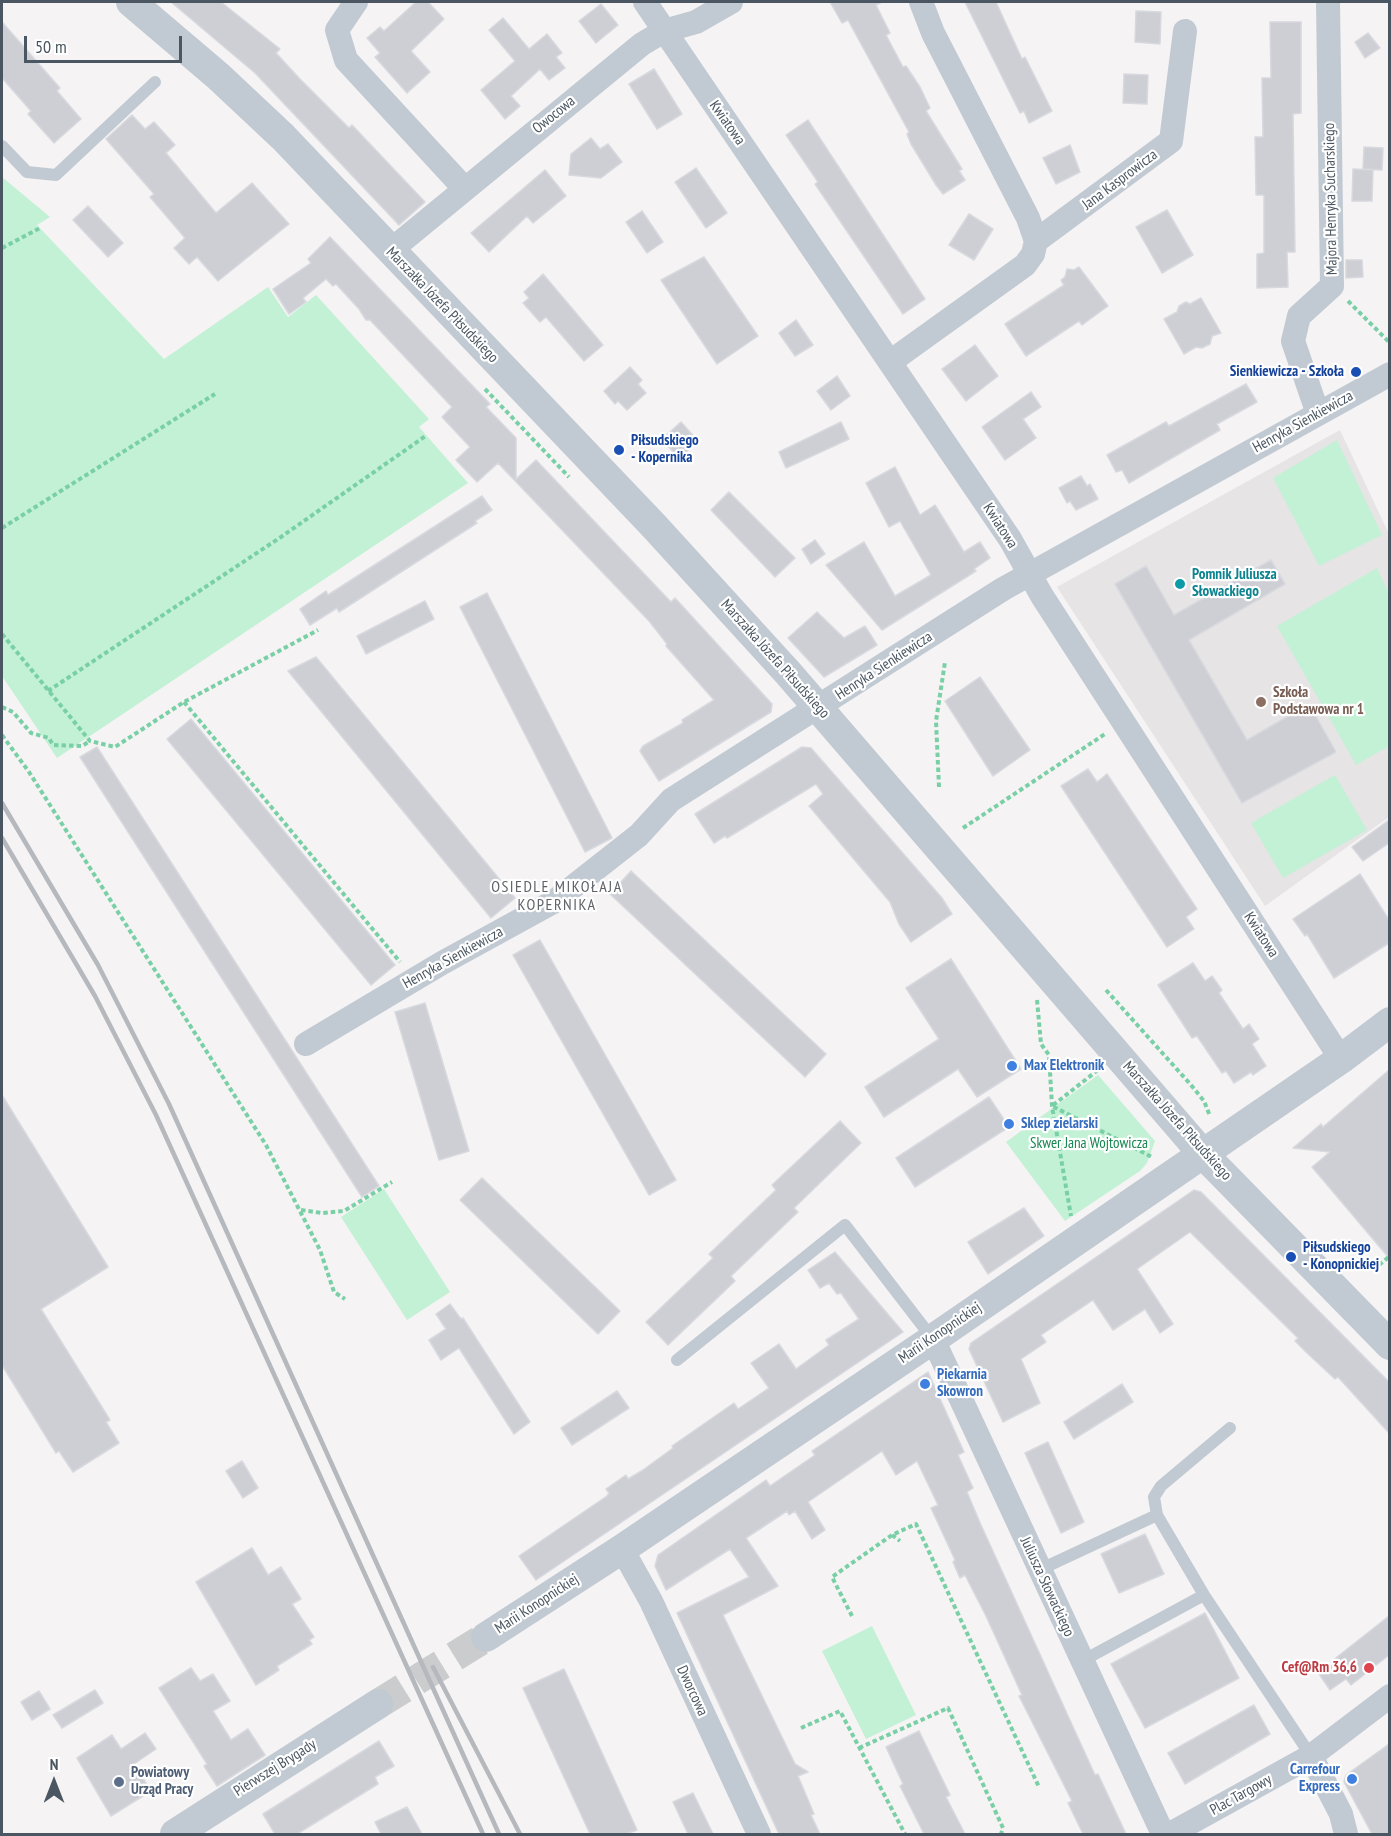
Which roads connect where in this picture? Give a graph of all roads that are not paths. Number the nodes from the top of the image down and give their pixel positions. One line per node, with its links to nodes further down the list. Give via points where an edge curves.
1 (131, 2): 13 (street, Marszałka Józefa Piłsudskiego, via 275,129)
2 (356, 2): 11 (street, via 337,30 346,60)
3 (645, 2): 7 (street, Kwiatowa)
4 (731, 2): 7 (street, Owocowa, via 696,22)
5 (921, 2): 12 (street)
6 (1328, 2): 16 (street, Majora Henryka Sucharskiego, via 1332,286 1299,316 1293,341)
7 (664, 31): 11 (street, Owocowa, via 642,44); 14 (street, Kwiatowa)
8 (1185, 31): 12 (street, Jana Kasprowicza, via 1171,141)
9 (155, 82): 10 (lane, via 56,175 27,172)
10 (2, 146)
11 (464, 188): 13 (street, Owocowa)
12 (1036, 241): 14 (street, Jana Kasprowicza, via 1034,254 1026,265)
13 (391, 250): 18 (street, Marszałka Józefa Piłsudskiego, via 654,526)
14 (890, 362): 17 (street, Kwiatowa, via 1010,539)
15 (1389, 374): 16 (street, Henryka Sienkiewicza)
16 (1318, 414): 17 (street, Henryka Sienkiewicza)
17 (1029, 574): 18 (street, Henryka Sienkiewicza); 21 (street, Kwiatowa)
18 (819, 708): 20 (street, Henryka Sienkiewicza, via 671,800 639,835 555,901); 22 (street, Marszałka Józefa Piłsudskiego)
19 (1389, 1022): 21 (street, Marii Konopnickiej)
20 (306, 1044)
21 (1341, 1059): 22 (street, Marii Konopnickiej)
22 (1203, 1154): 23 (street, Marii Konopnickiej); 24 (street, Marszałka Józefa Piłsudskiego)
23 (933, 1339): 25 (lane, via 845,1225); 28 (street, Marii Konopnickiej); 29 (street, Juliusza Słowackiego)
24 (1389, 1345)
25 (677, 1360)
26 (1230, 1428): 27 (lane, via 1161,1486 1154,1497)
27 (1157, 1515): 29 (lane); 30 (lane)
28 (622, 1549): 31 (street, Marii Konopnickiej); 37 (street, Dworcowa, via 651,1601)
29 (1039, 1570): 32 (street, Juliusza Słowackiego)
30 (1204, 1594): 32 (lane); 35 (lane)
31 (486, 1637)
32 (1082, 1661): 38 (street, Juliusza Słowackiego)
33 (1389, 1696): 35 (street, Plac Targowy)
34 (378, 1704): 36 (street, Pierwszej Brygady)
35 (1311, 1756): 39 (street, Plac Targowy); 40 (street, via 1341,1814)
36 (175, 1834)
37 (759, 1834)
38 (1163, 1834)
39 (1170, 1834)
40 (1346, 1834)

